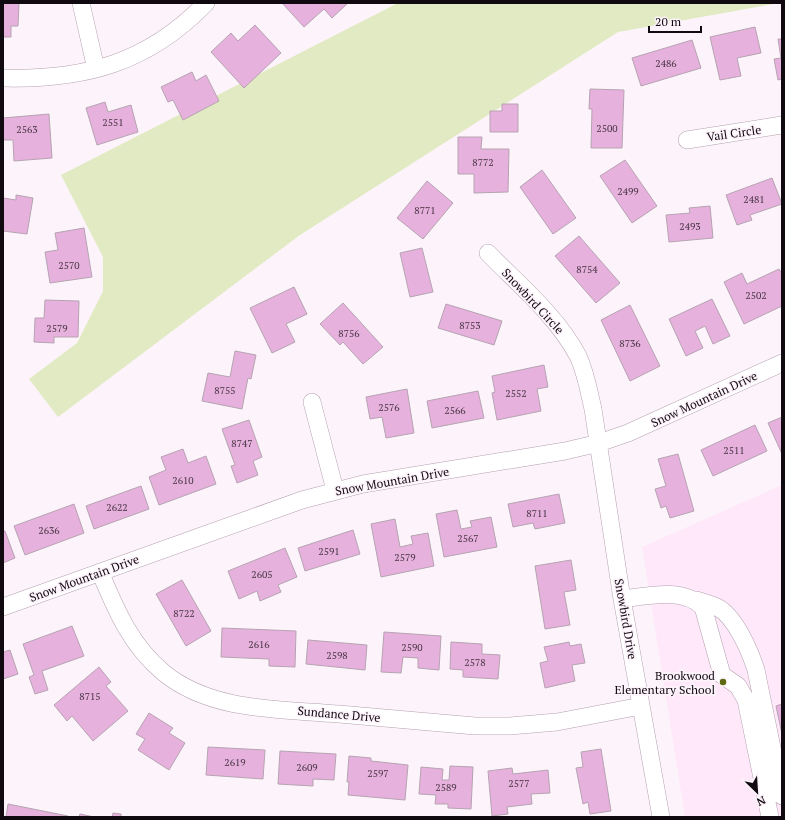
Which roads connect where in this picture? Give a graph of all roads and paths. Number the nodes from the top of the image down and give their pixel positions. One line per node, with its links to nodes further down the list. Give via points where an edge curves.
1 (81, 3): 3 (street)
2 (206, 3): 3 (street, via 170,36 146,51)
3 (96, 69): 4 (street, via 63,76)
4 (3, 78)
5 (782, 126): 6 (street, Vail Circle)
6 (687, 140)
7 (488, 253): 10 (street, Snowbird Circle, via 550,316 566,336 578,357 586,379)
8 (782, 363): 10 (street, Snow Mountain Drive, via 628,433)
9 (312, 402): 11 (street)
10 (599, 443): 11 (street, Snow Mountain Drive); 13 (street, Snowbird Drive)
11 (335, 490): 12 (street, Snow Mountain Drive)
12 (100, 572): 15 (street, Snow Mountain Drive); 16 (street, Sundance Drive, via 118,616 147,658 165,674 216,700 254,707 475,726 557,722)
13 (622, 599): 14 (street, via 676,595); 16 (street, Snowbird Drive)
14 (696, 600): 17 (street, via 718,608 740,633 751,652); 19 (street, via 703,607 722,676 738,686 746,700)
15 (3, 607)
16 (641, 706): 18 (street, Snowbird Drive)
17 (782, 796)
18 (661, 817)
19 (770, 817)

